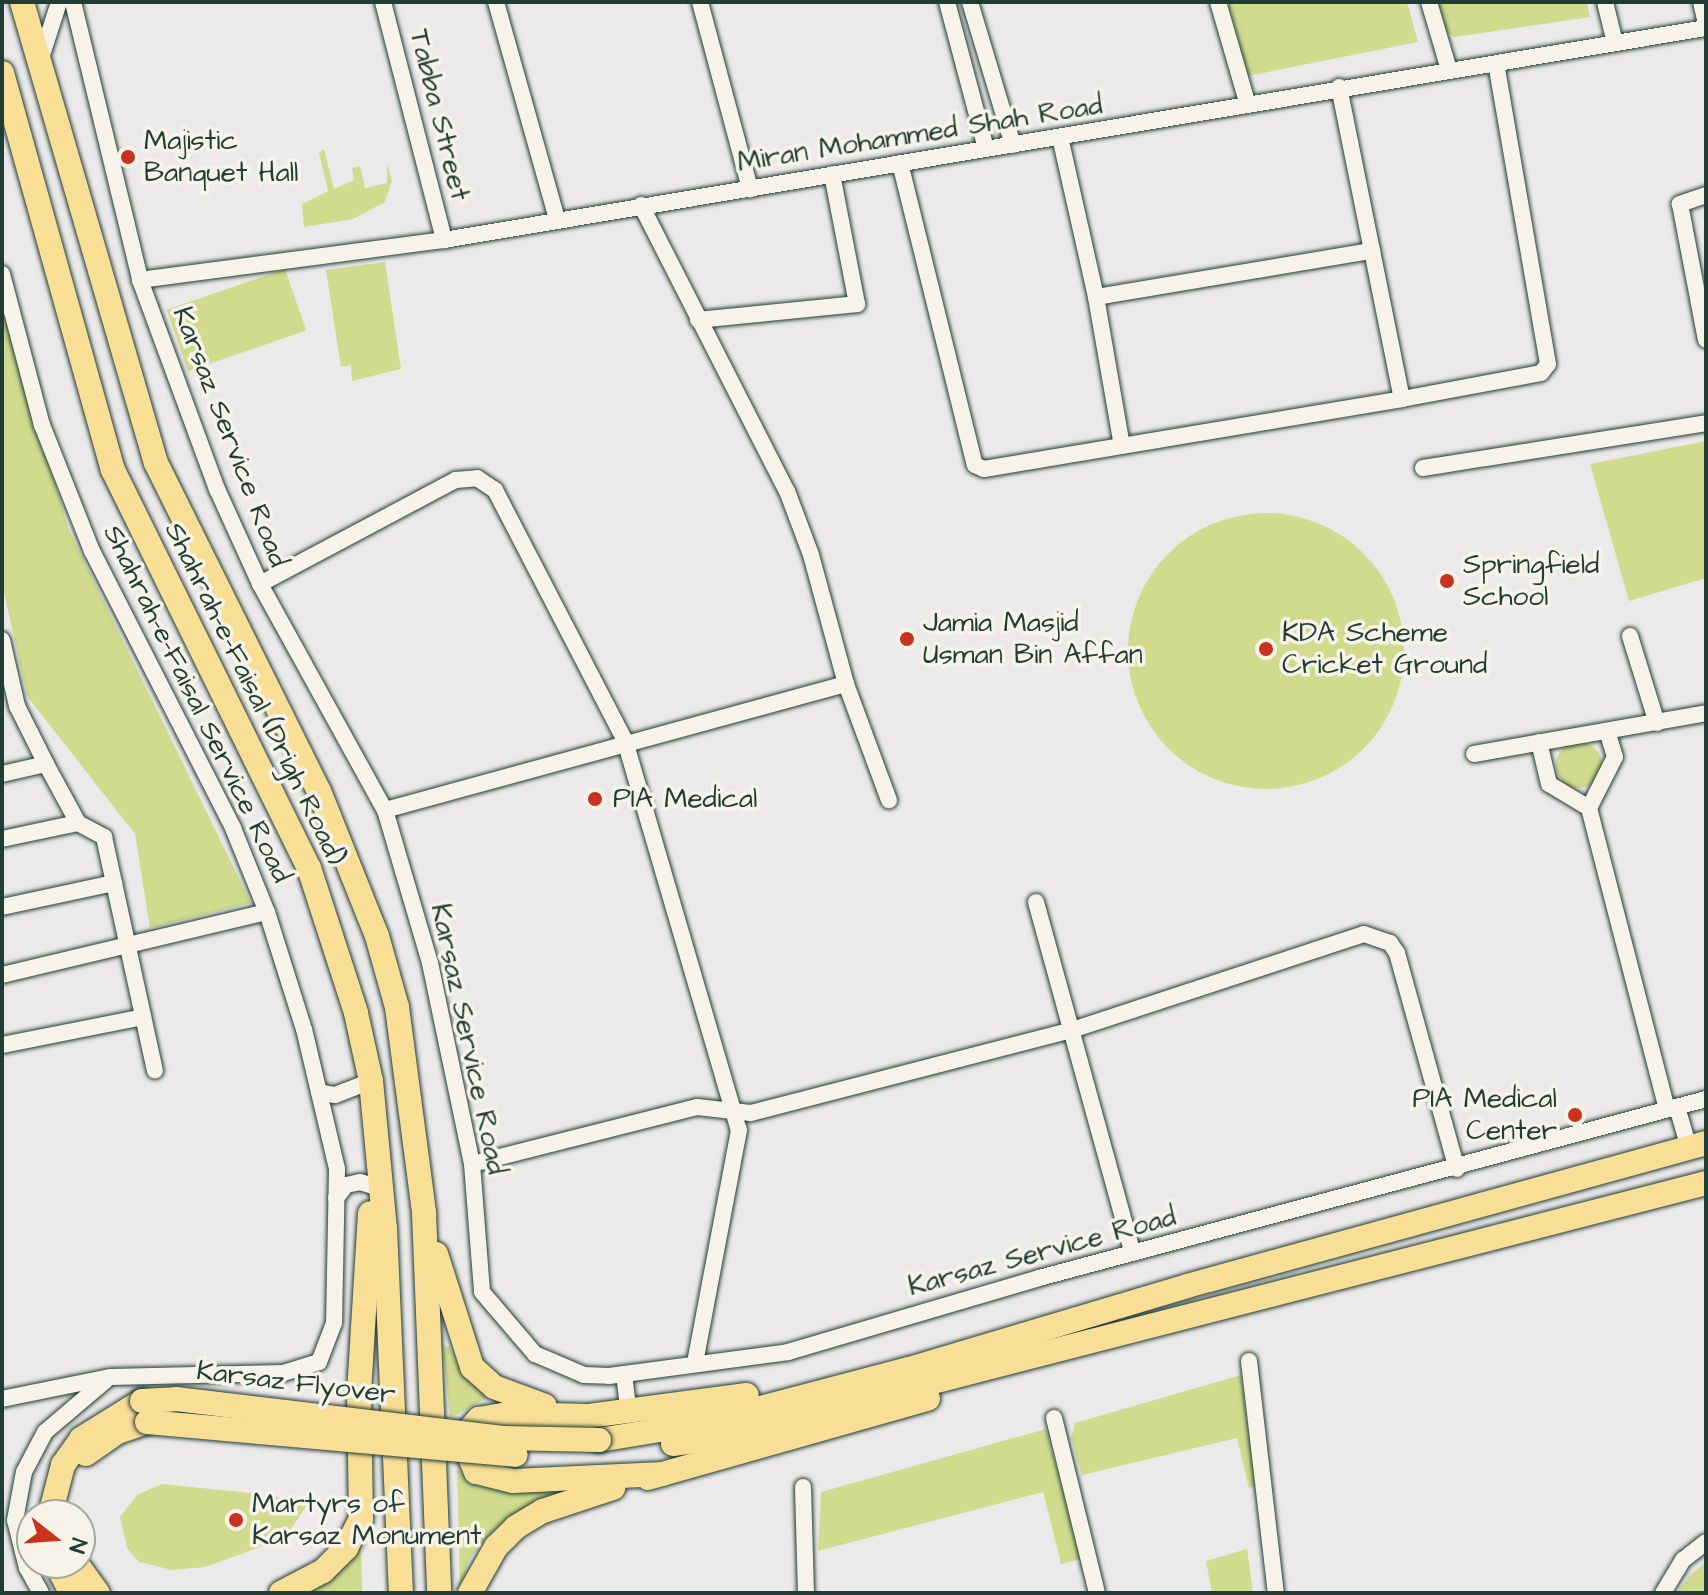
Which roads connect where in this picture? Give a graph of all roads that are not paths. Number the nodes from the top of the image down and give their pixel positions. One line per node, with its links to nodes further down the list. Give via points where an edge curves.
1 (22, 2): 15 (highway, Shahrah-e-Faisal (Drigh Road))
2 (59, 2): 15 (street)
3 (73, 2): 33 (street, Karsaz Service Road)
4 (383, 2): 30 (street, Tabba Street)
5 (496, 2): 29 (street)
6 (700, 2): 26 (street)
7 (947, 2): 23 (street)
8 (970, 2): 22 (street)
9 (1218, 2): 20 (street)
10 (1429, 2): 17 (street)
11 (1605, 2): 14 (street)
12 (1701, 2): 13 (street)
13 (1706, 26): 14 (street, Miran Mohammed Shah Road)
14 (1615, 43): 16 (street, Miran Mohammed Shah Road)
15 (40, 62): 79 (highway, Shahrah-e-Faisal (Drigh Road), via 156,463 319,791 377,936 410,1081)
16 (1496, 63): 17 (street, Miran Mohammed Shah Road); 37 (street, via 1548,364 1541,373)
17 (1449, 70): 19 (street, Miran Mohammed Shah Road)
18 (2, 73): 68 (highway, Shahrah-e-Faisal (Drigh Road), via 113,470 309,868 337,946)
19 (1339, 87): 20 (street, Miran Mohammed Shah Road); 31 (street)
20 (1248, 105): 21 (street, Miran Mohammed Shah Road)
21 (1060, 137): 22 (street, Miran Mohammed Shah Road); 34 (street)
22 (1013, 145): 23 (street, Miran Mohammed Shah Road)
23 (986, 149): 24 (street, Miran Mohammed Shah Road)
24 (900, 163): 25 (street, Miran Mohammed Shah Road); 39 (street, via 975,465 984,469)
25 (832, 174): 26 (street, Miran Mohammed Shah Road); 35 (street, via 857,304)
26 (750, 189): 28 (street, Miran Mohammed Shah Road)
27 (1706, 195): 36 (street, via 1680,204)
28 (641, 205): 29 (street, Miran Mohammed Shah Road); 35 (street)
29 (557, 219): 30 (street, Miran Mohammed Shah Road)
30 (444, 240): 33 (street, Miran Mohammed Shah Road)
31 (1372, 251): 34 (street); 37 (street)
32 (2, 274): 61 (street, Shahrah-e-Faisal Service Road, via 42,425 92,551 233,828)
33 (140, 280): 41 (street, Karsaz Service Road, via 217,489)
34 (1096, 297): 39 (street)
35 (698, 320): 44 (street, via 787,491 811,555)
36 (1706, 340)
37 (1402, 399): 39 (street)
38 (1706, 423): 40 (street)
39 (1122, 446)
40 (1423, 468)
41 (260, 584): 48 (street, via 456,480 477,478 495,490); 55 (street, Karsaz Service Road)
42 (1630, 636): 46 (street)
43 (2, 640): 51 (street, via 17,706)
44 (846, 684): 48 (street); 53 (street)
45 (1706, 713): 46 (street)
46 (1657, 723): 47 (street)
47 (1607, 731): 49 (street); 54 (street, via 1615,757)
48 (625, 741): 55 (street); 72 (street)
49 (1539, 742): 50 (street); 54 (street, via 1549,784)
50 (1474, 754)
51 (46, 764): 52 (street); 56 (street)
52 (2, 774)
53 (889, 800)
54 (1589, 808): 71 (street)
55 (385, 810): 74 (street, Karsaz Service Road, via 430,963)
56 (78, 823): 57 (street); 58 (street, via 104,837)
57 (2, 839)
58 (114, 883): 60 (street); 62 (street)
59 (1036, 902): 65 (street)
60 (2, 907)
61 (267, 912): 62 (street); 69 (street, Shahrah-e-Faisal Service Road)
62 (128, 948): 63 (street); 64 (street)
63 (2, 975)
64 (143, 1017): 66 (street); 67 (street)
65 (1072, 1030): 72 (street, via 751,1113); 75 (street, via 1347,939 1378,937 1397,953); 80 (street)
66 (2, 1045)
67 (155, 1071)
68 (371, 1081): 69 (street, via 335,1095); 77 (highway, Shahrah-e-Faisal (Drigh Road))
69 (319, 1092): 78 (street, Shahrah-e-Faisal Service Road, via 337,1169)
70 (1706, 1099): 71 (street, Karsaz Service Road)
71 (1672, 1108): 73 (street); 75 (street, Karsaz Service Road)
72 (732, 1109): 74 (street, via 697,1107); 84 (street, via 739,1130)
73 (1697, 1146): 81 (highway)
74 (472, 1164): 85 (street, Karsaz Service Road, via 482,1292 535,1354 584,1375)
75 (1457, 1169): 80 (street, Karsaz Service Road)
76 (1706, 1183): 82 (highway)
77 (380, 1188): 78 (street, via 360,1182 346,1185); 99 (highway, via 370,1195 359,1393 361,1519 346,1548 323,1571); 100 (highway, Shahrah-e-Faisal (Drigh Road))
78 (336, 1198): 86 (street, Shahrah-e-Faisal Service Road, via 334,1323 319,1362 283,1373)
79 (424, 1213): 90 (highway, via 453,1322 472,1367 494,1387 525,1402); 101 (highway)
80 (1133, 1253): 84 (street, Karsaz Service Road, via 788,1352)
81 (1187, 1286): 89 (highway, via 1115,1296 766,1391); 92 (highway, via 909,1369)
82 (1168, 1323): 92 (highway, via 715,1438); 93 (highway, via 1034,1370)
83 (1249, 1361): 105 (street)
84 (695, 1363): 85 (street, Karsaz Service Road)
85 (624, 1374): 89 (street)
86 (110, 1377): 87 (street, Shahrah-e-Faisal Service Road); 98 (street, via 45,1432 24,1472 15,1520 27,1568)
87 (2, 1399)
88 (145, 1411): 92 (highway, bridge, via 491,1453); 95 (highway, via 81,1439 63,1465); 96 (highway, via 87,1452)
89 (629, 1412): 90 (highway)
90 (589, 1416): 93 (highway, via 508,1414 479,1419 469,1430 467,1451 476,1472 513,1481)
91 (1054, 1418): 104 (street)
92 (599, 1447)
93 (663, 1474): 102 (highway, via 578,1498 516,1527 496,1547)
94 (803, 1487): 103 (street)
95 (54, 1499)
96 (68, 1499)
97 (1706, 1542): 106 (street, via 1683,1560)
98 (41, 1593)
99 (281, 1593)
100 (401, 1593)
101 (439, 1593)
102 (470, 1593)
103 (806, 1593)
104 (1097, 1593)
105 (1276, 1593)
106 (1663, 1593)

